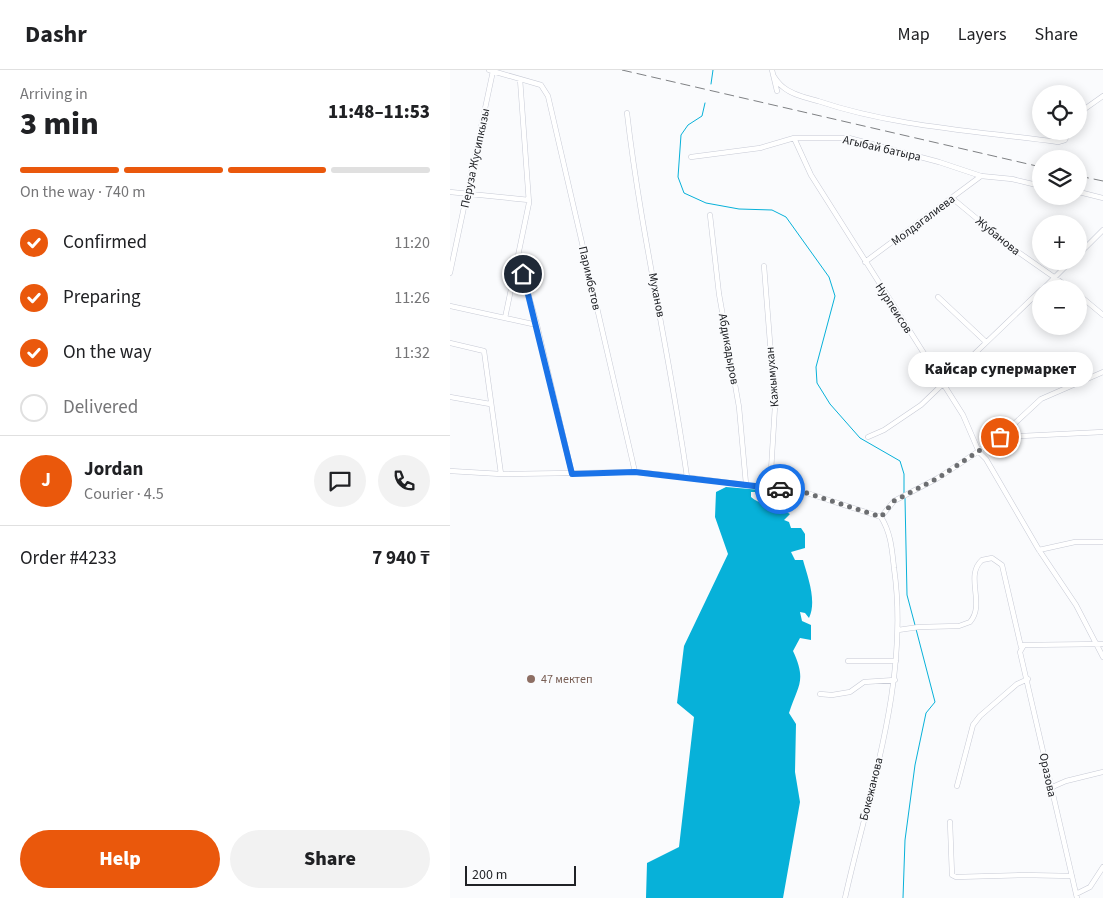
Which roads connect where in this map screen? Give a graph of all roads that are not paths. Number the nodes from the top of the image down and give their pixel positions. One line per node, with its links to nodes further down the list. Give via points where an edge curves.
1 (491, 70): 3 (street); 16 (street, Перуза Жусипкызы)
2 (773, 73): 4 (street); 9 (street, via 782,87 793,93 853,113 917,125)
3 (520, 79): 20 (street); 49 (street, Паримбетов, via 540,85 552,109)
4 (777, 90)
5 (1103, 96): 6 (street)
6 (1087, 107)
7 (627, 113): 52 (street, Муханов, via 640,217 666,344)
8 (794, 138): 12 (street, Агыбай батыра, via 760,148); 13 (street, Агыбай батыра, via 849,138); 25 (street, Нурпеисов, via 811,175)
9 (1032, 139)
10 (1041, 140): 11 (street)
11 (1064, 140)
12 (692, 157)
13 (981, 176): 14 (street, Агыбай батыра); 18 (street, Молдагалиева)
14 (1032, 184)
15 (450, 192): 16 (street)
16 (467, 194): 20 (street); 28 (street, Перуза Жусипкызы)
17 (1087, 194): 19 (street)
18 (952, 198): 25 (street, Молдагалиева); 29 (street, Жубанова)
19 (1103, 198)
20 (529, 200): 24 (street)
21 (710, 215): 53 (street, Абдикадыров, via 719,294 739,407)
22 (1103, 230): 23 (street)
23 (1087, 246)
24 (518, 258): 36 (street); 37 (street)
25 (865, 262): 41 (street, Нурпеисов)
26 (764, 266): 54 (street, Кажымухан, via 775,406)
27 (1062, 270): 29 (street)
28 (450, 274)
29 (1054, 278): 30 (street, Жубанова)
30 (1057, 280)
31 (938, 298): 38 (street)
32 (1032, 299): 38 (street)
33 (1087, 302): 35 (street)
34 (450, 306): 36 (street)
35 (1103, 315)
36 (505, 318): 37 (street)
37 (537, 325): 51 (street)
38 (986, 342): 41 (street)
39 (450, 343): 43 (street, via 484,351)
40 (1103, 372): 46 (street, via 1041,399)
41 (942, 383): 45 (street, via 921,405); 47 (street, Нурпеисов, via 963,415)
42 (450, 397): 43 (street)
43 (490, 404): 50 (street)
44 (1103, 432): 46 (street)
45 (868, 437)
46 (1000, 437): 47 (street)
47 (979, 452): 55 (street, via 888,506); 57 (street, Нурпеисов, via 1001,483)
48 (450, 472): 50 (street)
49 (635, 472): 51 (street); 52 (street)
50 (501, 474): 51 (street)
51 (572, 474)
52 (687, 477): 53 (street)
53 (746, 484): 54 (street)
54 (770, 487): 55 (street, via 807,493)
55 (881, 517): 58 (street, Бокежанова, via 890,536 899,610)
56 (1103, 542): 57 (street, via 1076,542)
57 (1039, 550): 59 (street, Нурпеисов)
58 (898, 630): 61 (street, Оразова, via 959,626 970,622 977,609 975,570 982,560 992,558 1002,565); 64 (street, Бокежанова)
59 (1097, 644): 60 (street); 61 (street, via 1037,643); 62 (street, Нурпеисов)
60 (1103, 644)
61 (1021, 650): 65 (street, Оразова)
62 (1103, 657)
63 (848, 661): 64 (street)
64 (896, 661): 66 (street, Бокежанова)
65 (1028, 679): 69 (street, via 1017,684 973,725); 70 (street, Оразова)
66 (895, 680): 67 (street, via 864,682 850,692 832,696); 75 (street, Бокежанова)
67 (820, 694)
68 (1103, 772): 70 (street)
69 (957, 786)
70 (1050, 788): 73 (street, Оразова)
71 (950, 822): 73 (street, via 952,874 956,877)
72 (1103, 867): 74 (street, via 1090,887)
73 (1072, 876): 74 (street, Оразова)
74 (1077, 896)
75 (845, 898)

